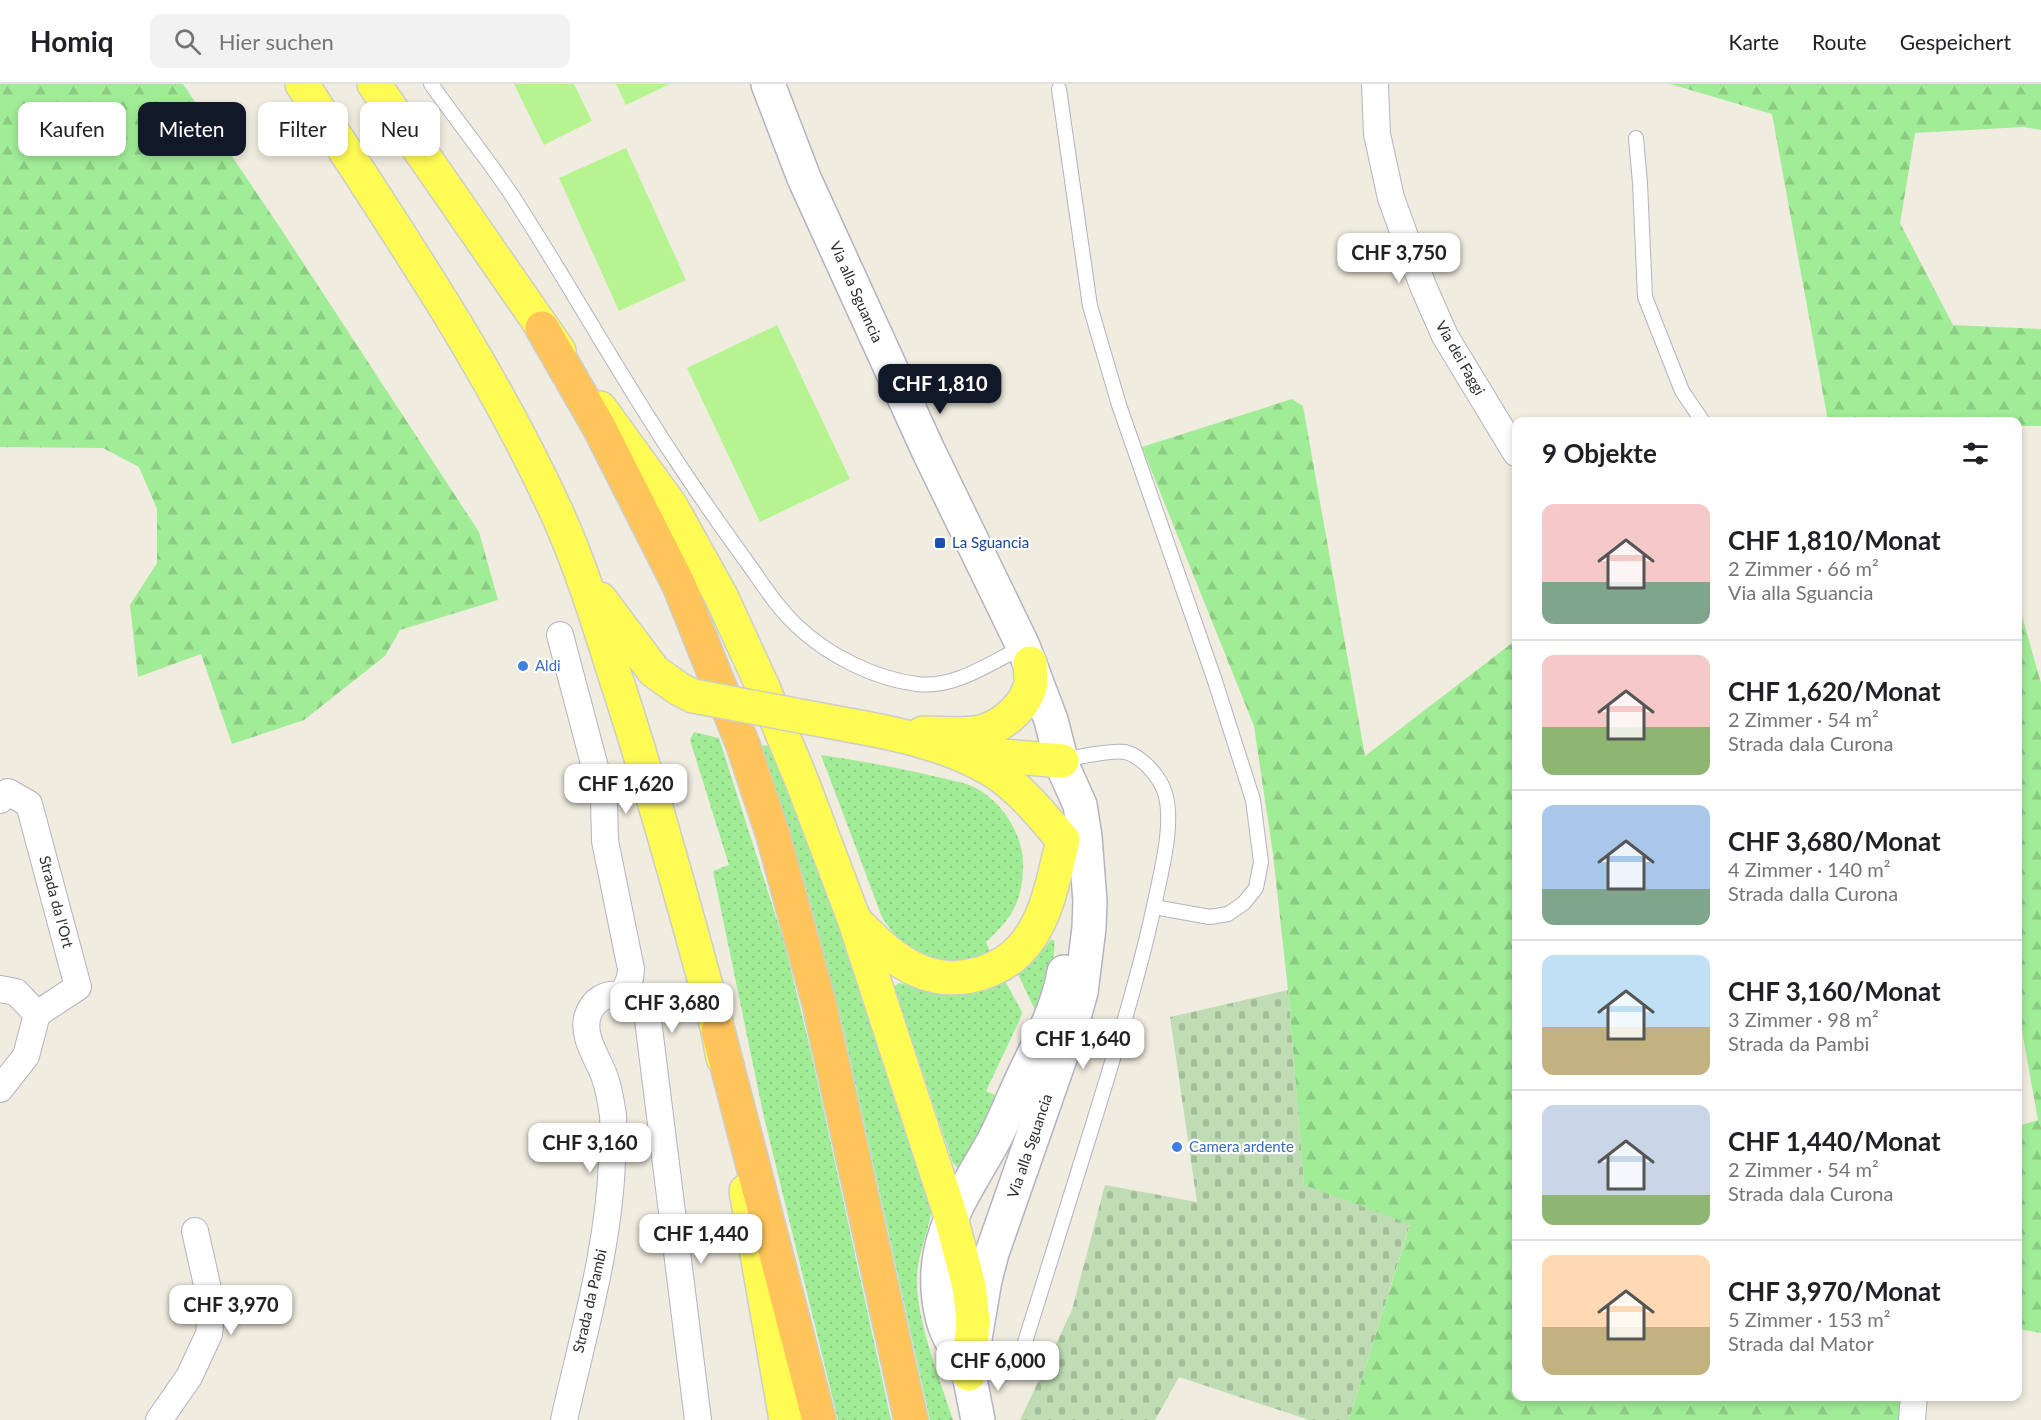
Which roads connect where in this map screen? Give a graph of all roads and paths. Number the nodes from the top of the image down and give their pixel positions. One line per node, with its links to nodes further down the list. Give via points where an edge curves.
1 (302, 84): 11 (main road, via 489,381 555,510)
2 (375, 84): 8 (main road)
3 (431, 84): 13 (lane, via 510,194 705,505 772,599 799,628 854,664 918,684 954,681)
4 (768, 84): 13 (street, Via alla Sguancia, via 804,178)
5 (1375, 84): 10 (street, Via dei Faggi, via 1377,134 1391,198 1423,286 1445,336)
6 (1059, 89): 19 (lane, via 1090,306 1119,405 1253,800 1261,862 1256,888 1228,914 1210,917)
7 (1636, 138): 9 (lane, via 1645,297 1682,391)
8 (539, 324): 20 (main road, via 671,506 721,596 803,784); 36 (highway, via 599,427 679,585 743,745 773,835 819,1003)
9 (1700, 417)
10 (1512, 446)
11 (583, 575): 14 (main road, bridge, via 654,671 679,689 693,696); 24 (main road, via 671,856)
12 (560, 635): 22 (street, via 604,801 605,841 631,969)
13 (1026, 655): 14 (main road, via 1031,685 1024,699 1008,717 989,729 975,733); 16 (street, Via alla Sguancia, via 1051,720)
14 (881, 731): 15 (main road)
15 (951, 752): 16 (main road); 18 (main road, via 1003,778)
16 (1062, 764): 18 (street, via 1059,806); 19 (lane, via 1081,756 1125,752 1158,779 1168,807); 29 (street, Via alla Sguancia, via 1080,805 1088,868 1089,928 1081,992 992,1253)
17 (0, 800): 23 (street, Strada da l'Ort, via 8,792 28,804 78,987)
18 (1063, 840): 20 (main road, via 1039,921 1030,937 1003,963 984,973 948,978 916,970 878,944); 26 (street, via 1071,924 1061,986 990,1147)
19 (1154, 907): 28 (lane, via 1130,1007)
20 (854, 920): 26 (main road)
21 (0, 989): 23 (street, via 16,992)
22 (623, 995): 32 (street, Strada da Pambi, via 600,999 586,1022 612,1106 611,1187 606,1231); 33 (street, via 637,1002 648,1020)
23 (37, 1014): 25 (street, via 26,1056)
24 (718, 1031): 34 (main road); 35 (highway)
25 (0, 1089)
26 (951, 1217): 29 (main road, via 969,1286 973,1320)
27 (195, 1231): 31 (street, via 212,1307 210,1334 189,1377)
28 (1021, 1355)
29 (969, 1374): 37 (street, Via alla Sguancia)
30 (1914, 1401): 38 (street)
31 (159, 1420)
32 (564, 1420)
33 (698, 1420)
34 (786, 1420)
35 (819, 1420)
36 (911, 1420)
37 (978, 1420)
38 (1912, 1420)

